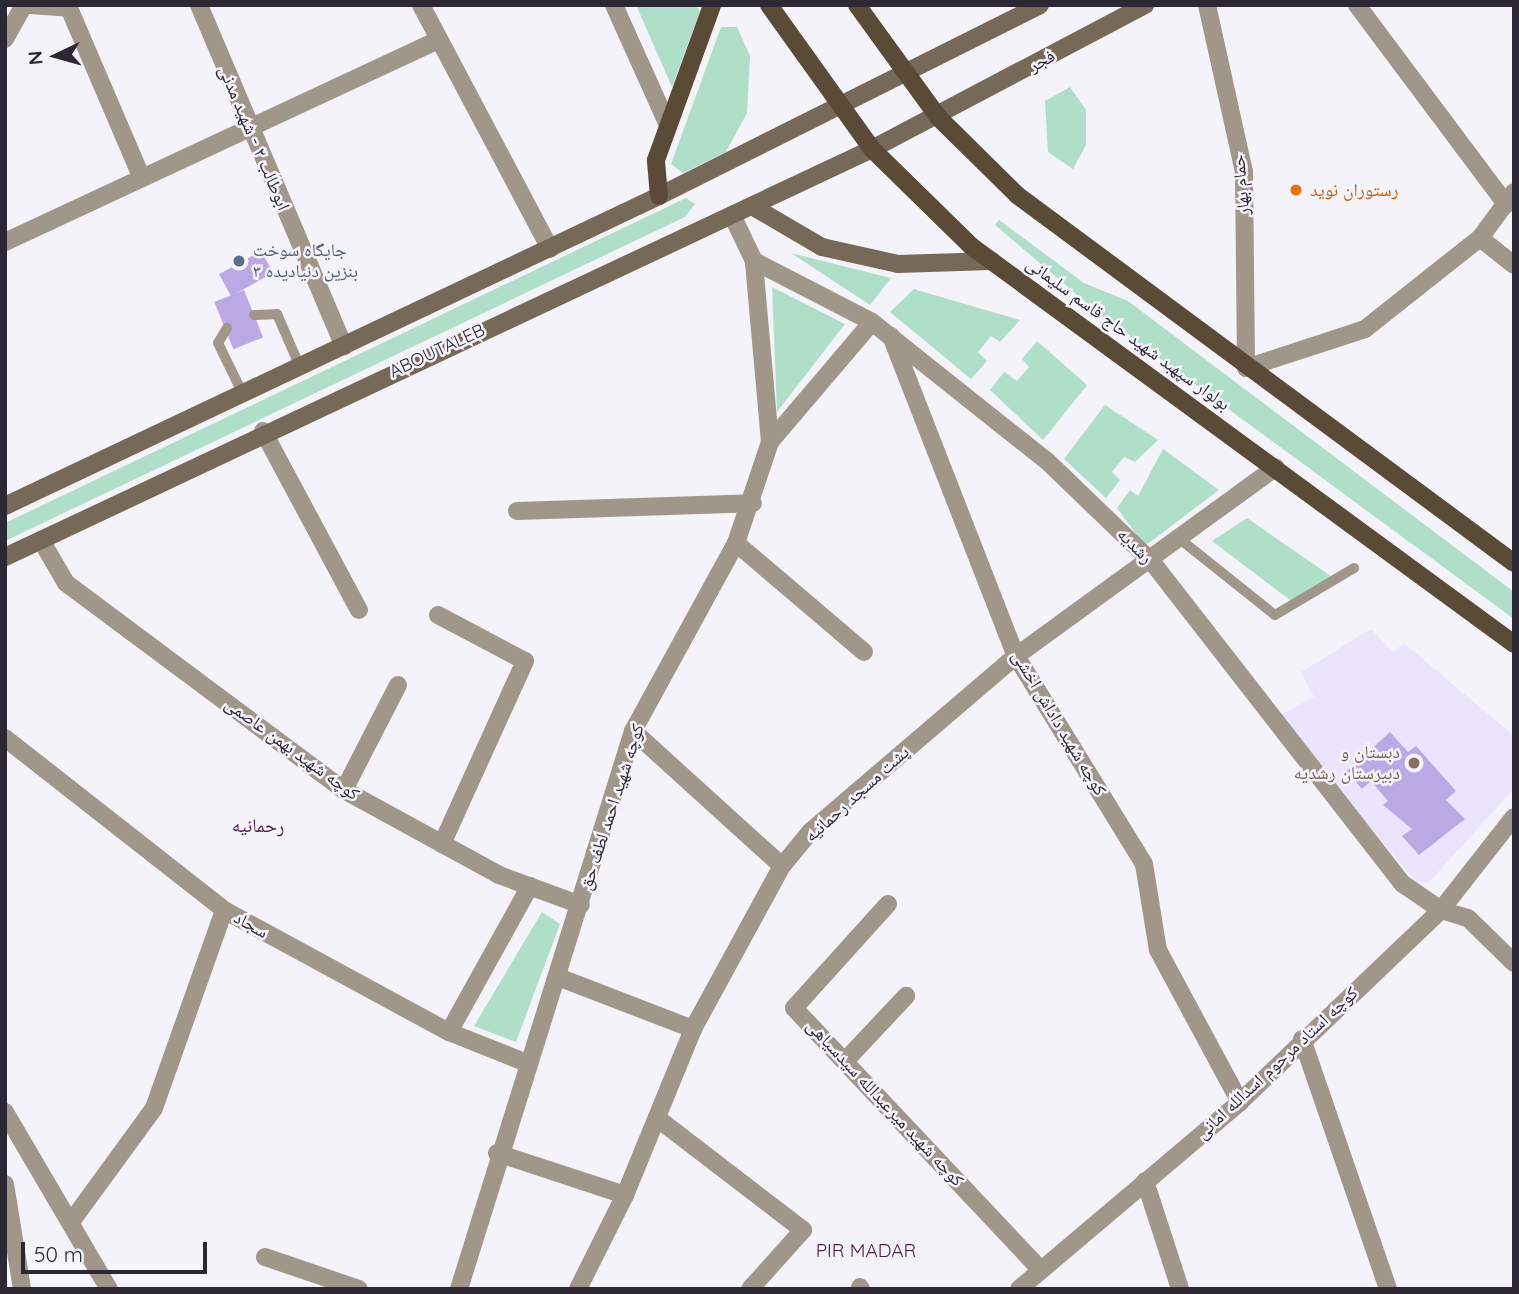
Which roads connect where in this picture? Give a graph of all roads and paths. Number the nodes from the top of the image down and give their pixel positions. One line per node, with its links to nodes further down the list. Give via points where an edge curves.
1 (24, 5): 13 (street)
2 (30, 5): 21 (street, via 69,8)
3 (200, 5): 19 (street, ابوطالب ۲ - شهید مدنی)
4 (421, 5): 14 (street)
5 (614, 5): 18 (street)
6 (712, 5): 18 (main road)
7 (769, 5): 16 (main road, بولوار سپهبد شهید حاج قاسم سلیمانی)
8 (857, 5): 15 (main road)
9 (1041, 5): 15 (main road)
10 (1145, 5): 17 (main road, فجر)
11 (1207, 5): 38 (street, حمام بهار, via 1244,172)
12 (1357, 5): 23 (street)
13 (5, 39)
14 (438, 40): 19 (street); 28 (street)
15 (907, 73): 16 (main road); 17 (main road)
16 (840, 108): 20 (main road, بولوار سپهبد شهید حاج قاسم سلیمانی); 22 (main road)
17 (938, 117): 20 (main road, فجر); 38 (main road, via 1017,195)
18 (667, 123): 22 (main road, via 656,160)
19 (249, 128): 21 (street); 36 (street, ابوطالب ۲ - شهید مدنی)
20 (872, 149): 24 (main road, ABOUTALEB); 30 (main road, بولوار سپهبد شهید حاج قاسم سلیمانی)
21 (141, 176): 27 (street)
22 (659, 196): 28 (main road)
23 (1510, 198): 26 (street)
24 (752, 205): 25 (main road, ABOUTALEB); 30 (main road, via 822,247 898,264)
25 (732, 215): 29 (street, کوچه شهید احمد لطف حق); 40 (main road, ABOUTALEB)
26 (1480, 238): 31 (street); 38 (street, via 1365,329)
27 (5, 242)
28 (550, 249): 36 (main road)
29 (754, 261): 33 (street, رشدیه); 41 (street, کوچه شهید احمد لطف حق)
30 (992, 261): 42 (main road, بولوار سپهبد شهید حاج قاسم سلیمانی)
31 (1514, 265)
32 (254, 315): 37 (lane, via 277,314)
33 (872, 322): 35 (street, رشدیه); 41 (street)
34 (227, 328): 39 (lane, via 218,343)
35 (891, 335): 51 (street, رشدیه, via 1047,461); 57 (street, کوچه شهید داداش اخشی)
36 (344, 347): 37 (main road)
37 (300, 367): 39 (main road)
38 (1246, 368): 50 (main road)
39 (243, 394): 44 (main road)
40 (262, 431): 46 (main road, ABOUTALEB); 53 (street)
41 (770, 442): 43 (street, کوچه شهید احمد لطف حق)
42 (1276, 467): 47 (street, پشت مسجد رحمانیه); 55 (main road, بولوار سپهبد شهید حاج قاسم سلیمانی)
43 (754, 503): 45 (street); 48 (street, کوچه شهید احمد لطف حق)
44 (5, 506)
45 (517, 511)
46 (41, 540): 49 (main road, ABOUTALEB); 61 (street, کوچه شهید بهمن عاصمی, via 66,583)
47 (1181, 540): 51 (street, پشت مسجد رحمانیه); 52 (lane, via 1275,615)
48 (736, 543): 56 (street); 59 (street, کوچه شهید احمد لطف حق)
49 (5, 557)
50 (1512, 558)
51 (1152, 562): 57 (street, پشت مسجد رحمانیه); 69 (street, رشدیه, via 1367,845 1403,884)
52 (1354, 568)
53 (359, 610)
54 (439, 615): 63 (street, via 525,661)
55 (1514, 645)
56 (864, 652)
57 (1016, 656): 64 (street, پشت مسجد رحمانیه, via 811,831); 78 (street, کوچه شهید داداش اخشی, via 1144,864 1158,950)
58 (398, 685): 61 (street)
59 (633, 731): 64 (street); 67 (street, کوچه شهید احمد لطف حق)
60 (5, 738): 68 (street, سجاد)
61 (344, 790): 63 (street, کوچه شهید بهمن عاصمی)
62 (1514, 817): 69 (street, کوچه استاد مرحوم اسدالله امانی)
63 (442, 844): 65 (street, کوچه شهید بهمن عاصمی)
64 (782, 866): 73 (street, پشت مسجد رحمانیه)
65 (530, 886): 67 (street, کوچه شهید بهمن عاصمی); 74 (street)
66 (888, 904): 76 (street, کوچه شهید میرعبدالله سیدسیاهی, via 794,1008)
67 (581, 905): 71 (street, کوچه شهید احمد لطف حق)
68 (224, 910): 74 (street, سجاد); 85 (street, via 154,1108)
69 (1441, 910): 70 (street, رشدیه, via 1468,918); 75 (street, کوچه استاد مرحوم اسدالله امانی)
70 (1514, 963)
71 (558, 978): 73 (street); 77 (street, کوچه شهید احمد لطف حق)
72 (906, 996): 76 (street)
73 (693, 1029): 80 (street, پشت مسجد رحمانیه)
74 (449, 1032): 77 (street, سجاد)
75 (1303, 1043): 78 (street, کوچه استاد مرحوم اسدالله امانی); 96 (street)
76 (846, 1060): 87 (street, کوچه شهید میرعبدالله سیدسیاهی)
77 (527, 1063): 81 (street, کوچه شهید احمد لطف حق)
78 (1240, 1102): 82 (street, کوچه استاد مرحوم اسدالله امانی)
79 (5, 1112): 85 (street)
80 (656, 1118): 84 (street, پشت مسجد رحمانیه); 88 (street, via 803,1230)
81 (497, 1153): 84 (street); 92 (street, کوچه شهید احمد لطف حق)
82 (1145, 1181): 87 (street, کوچه استاد مرحوم اسدالله امانی); 95 (street)
83 (5, 1184): 89 (street)
84 (625, 1195): 93 (street, پشت مسجد رحمانیه)
85 (71, 1222): 90 (street)
86 (265, 1257): 91 (street)
87 (1041, 1270): 94 (street, کوچه استاد مرحوم اسدالله امانی)
88 (753, 1288)
89 (22, 1289)
90 (109, 1289)
91 (359, 1289)
92 (459, 1289)
93 (578, 1289)
94 (1019, 1289)
95 (1180, 1289)
96 (1388, 1289)

